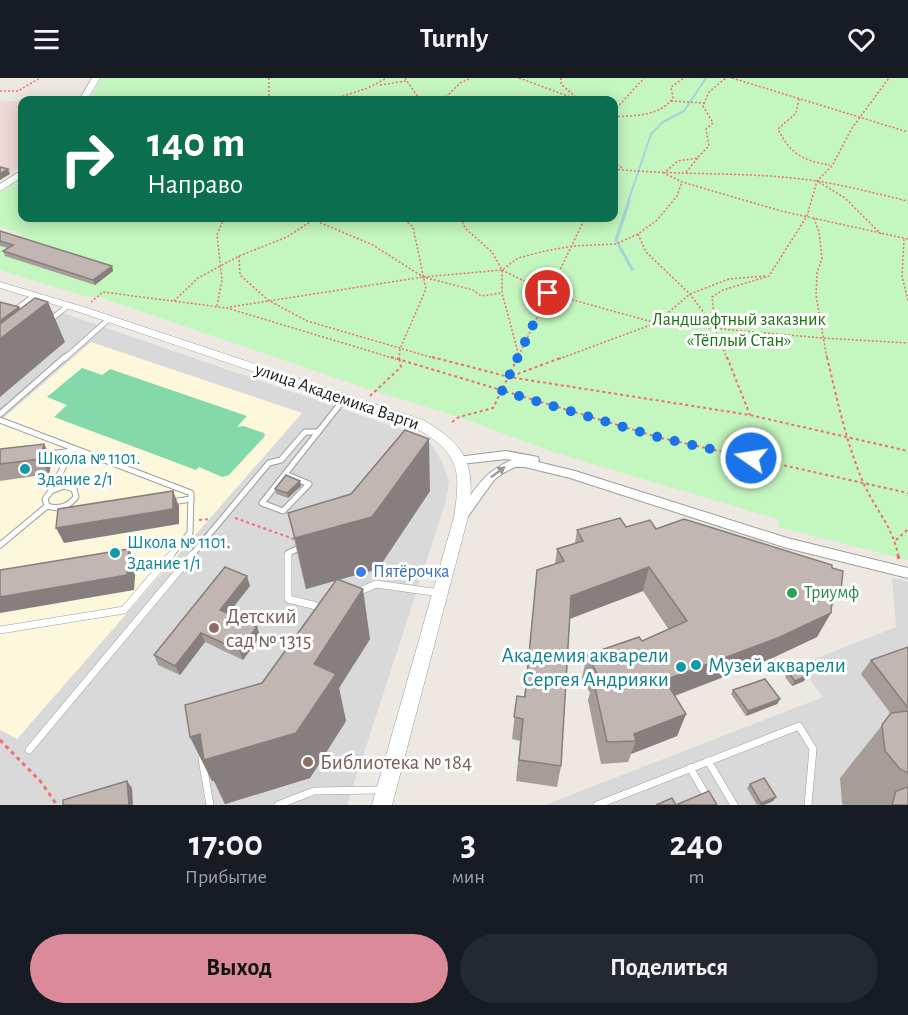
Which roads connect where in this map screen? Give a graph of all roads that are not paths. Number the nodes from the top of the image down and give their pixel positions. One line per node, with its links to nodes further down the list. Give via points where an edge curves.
1 (96, 78): 2 (street)
2 (85, 96)
3 (18, 176): 4 (street)
4 (0, 188)
5 (0, 285): 6 (street, улица Академика Варги)
6 (35, 295): 7 (street, улица Академика Варги); 8 (lane, via 11,313)
7 (69, 305): 9 (street, улица Академика Варги); 10 (lane, via 47,322)
8 (20, 315)
9 (109, 319): 11 (street, улица Академика Варги); 12 (lane)
10 (38, 320)
11 (345, 398): 14 (lane); 17 (street, улица Академика Варги, via 439,435)
12 (0, 414)
13 (0, 420): 15 (lane)
14 (318, 432): 18 (lane); 34 (lane, via 305,432 281,460 269,462)
15 (72, 450): 16 (lane); 20 (lane); 21 (lane, via 191,493)
16 (31, 457)
17 (461, 460): 19 (street, via 521,456); 24 (street, via 467,481)
18 (285, 474): 18 (lane, via 262,503 283,511 309,484)
19 (571, 474): 24 (street, one-way to 19, via 490,477 504,466 525,463); 27 (street, via 755,534)
20 (51, 491): 23 (lane, via 45,499); 23 (lane, via 63,486 76,492 62,511)
21 (191, 499): 22 (lane); 33 (lane, via 190,533 124,610)
22 (168, 502)
23 (47, 506): 25 (lane)
24 (461, 517): 29 (street)
25 (0, 544)
26 (309, 544): 31 (lane, via 288,553 288,599)
27 (908, 573)
28 (354, 593): 29 (lane, via 376,585)
29 (441, 593): 38 (street)
30 (332, 602): 31 (lane)
31 (321, 607): 32 (lane)
32 (318, 618)
33 (0, 630)
34 (29, 750)
35 (201, 752): 39 (lane)
36 (708, 761): 37 (lane); 43 (lane); 44 (lane, via 799,726 813,749)
37 (690, 768): 41 (lane); 42 (lane)
38 (383, 798): 40 (lane, via 314,791)
39 (210, 805)
40 (278, 805)
41 (597, 805)
42 (712, 805)
43 (734, 805)
44 (808, 805)

